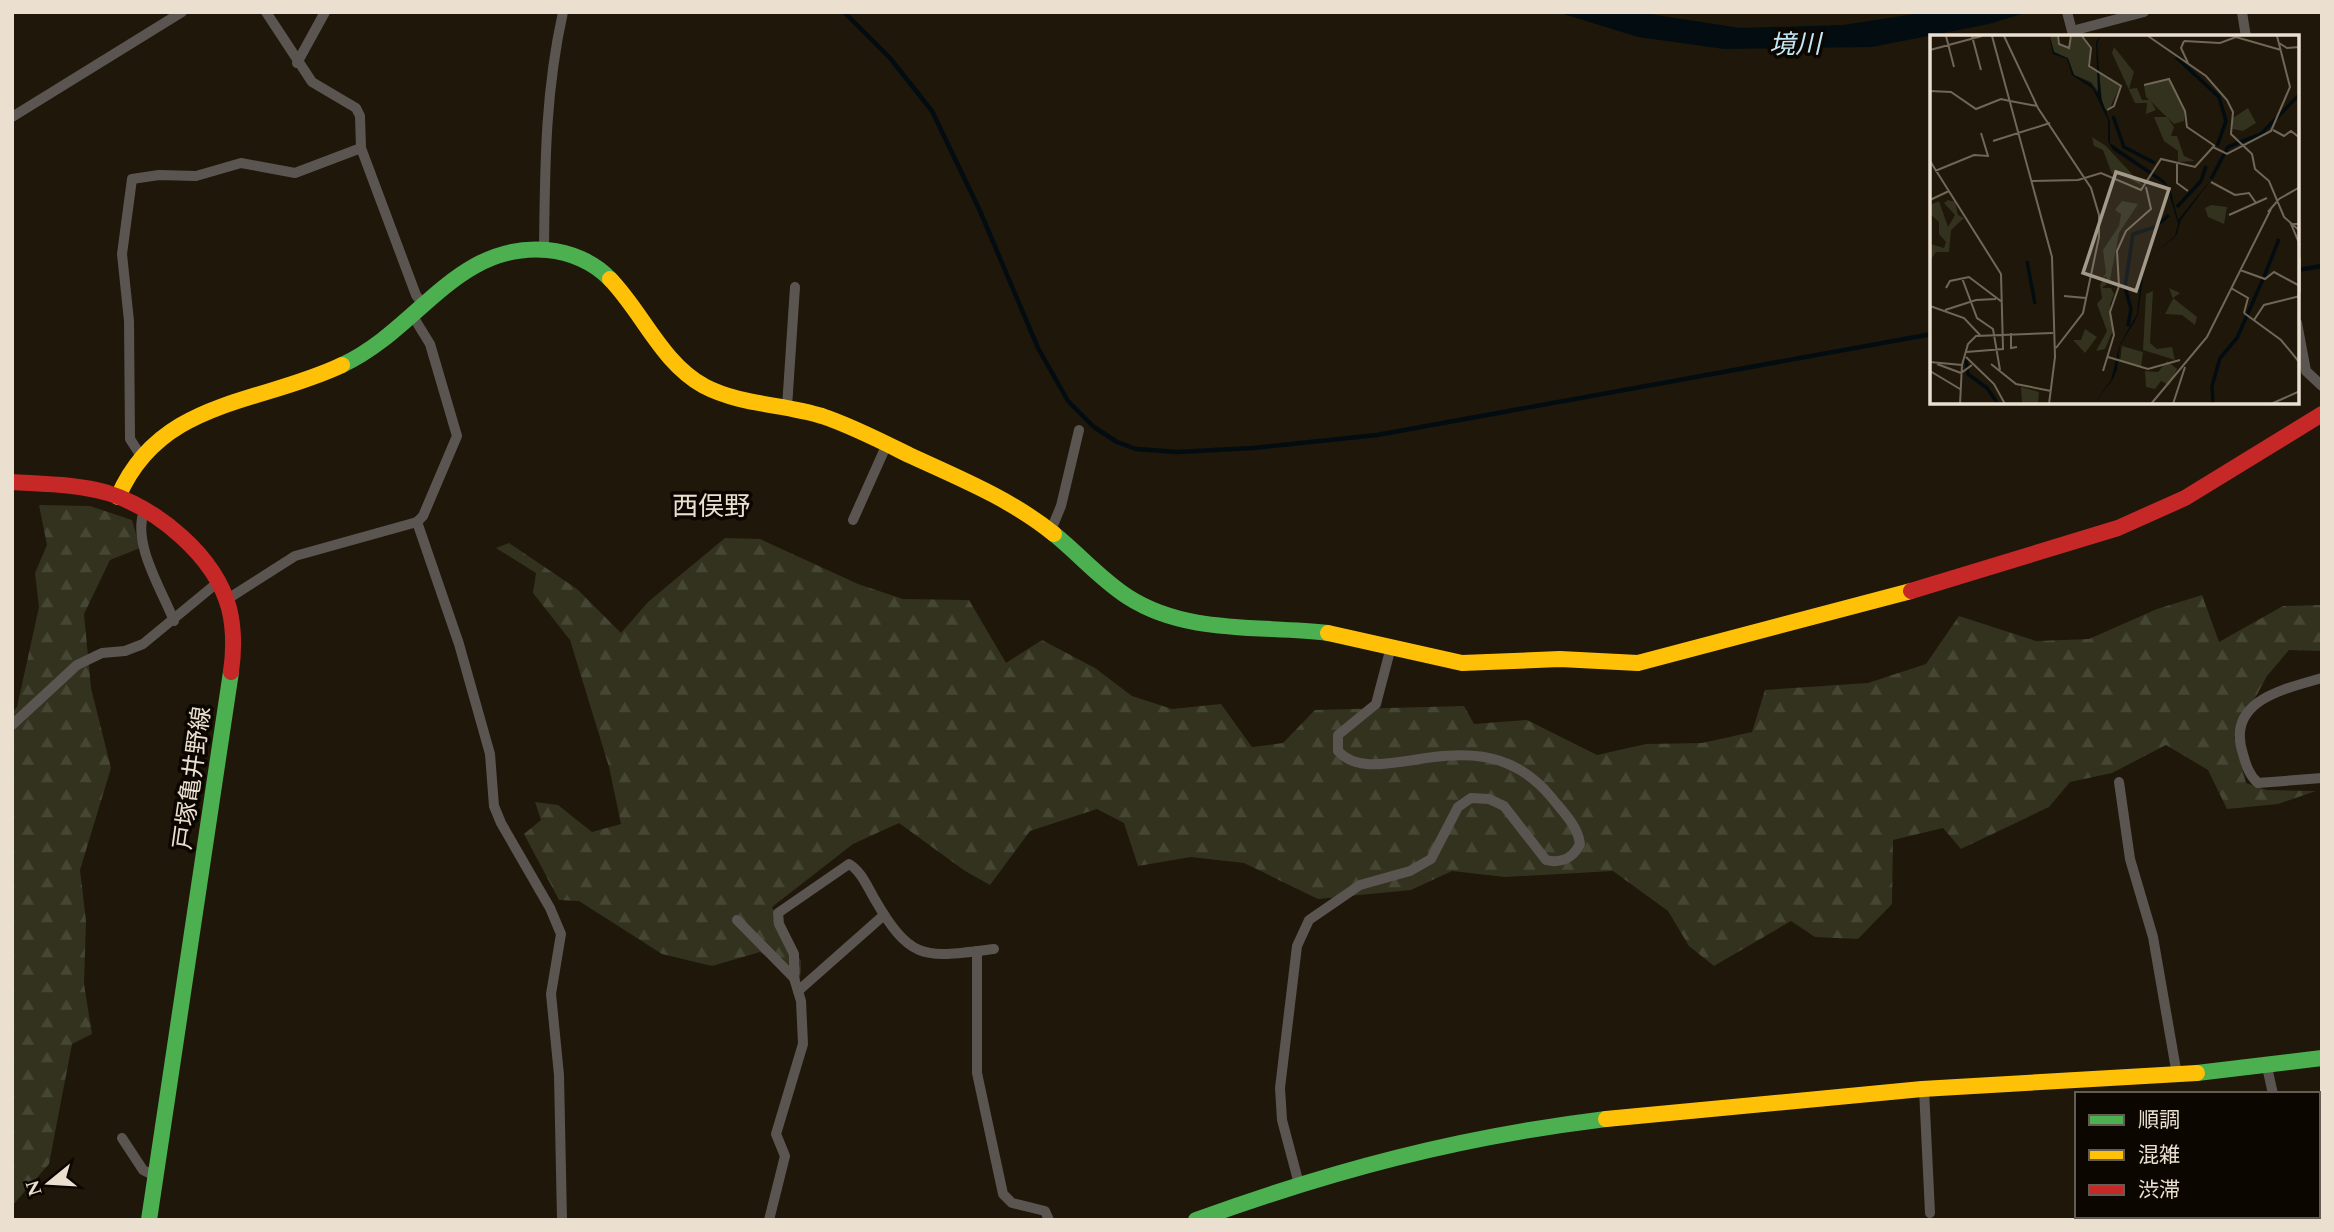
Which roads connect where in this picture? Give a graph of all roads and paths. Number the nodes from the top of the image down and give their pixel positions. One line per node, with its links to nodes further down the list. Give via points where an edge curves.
1 (182, 12): 10 (street)
2 (267, 12): 9 (street)
3 (324, 12): 9 (street)
4 (563, 12): 12 (street, via 547,109)
5 (2144, 12): 7 (street, via 2072,31)
6 (2242, 12): 8 (street)
7 (2068, 16)
8 (2246, 35)
9 (297, 63): 11 (street, via 320,88 356,108)
10 (12, 117)
11 (361, 148): 14 (street); 21 (street, via 295,173 241,163 196,176 132,179 122,254 129,321 130,439)
12 (544, 248): 14 (street, via 488,255 453,277); 17 (street, via 579,256 606,273 627,294 664,350 693,380 733,397)
13 (795, 287): 17 (street)
14 (419, 312): 21 (street, via 385,342 353,361 197,417 168,432); 26 (street, via 457,436 423,516)
15 (2299, 334): 16 (street, via 2306,371)
16 (2322, 386)
17 (787, 407): 20 (street)
18 (2322, 414): 31 (street, via 2185,498 2118,528 1672,657 1635,664 1545,659 1469,663)
19 (1079, 430): 27 (street)
20 (887, 444): 25 (street); 27 (street, via 1001,497)
21 (141, 456): 23 (street)
22 (12, 482): 23 (street, 戸塚亀井野線)
23 (118, 496): 24 (street, 戸塚亀井野線)
24 (144, 511): 28 (street, 戸塚亀井野線, via 180,539); 30 (street, via 140,522 147,554)
25 (853, 520)
26 (416, 522): 29 (street, via 295,556); 52 (street, via 459,644 490,754 494,806 561,934 551,994 559,1075)
27 (1051, 530): 31 (street, via 1114,589 1168,616 1220,627 1333,633)
28 (217, 583): 29 (street, 戸塚亀井野線); 30 (street)
29 (226, 600): 48 (street, 戸塚亀井野線, via 233,630 232,663)
30 (174, 621): 33 (street, via 143,644 102,653 77,665)
31 (1391, 647): 49 (street, via 1376,704 1338,735 1338,751 1343,757 1369,764 1456,754 1504,761 1525,772 1546,792 1575,829 1580,844 1570,857 1546,860 1504,806 1471,798 1458,807 1431,859 1410,871 1360,885 1309,920 1297,946 1280,1088 1282,1120)
32 (2322, 678): 34 (street, via 2260,700 2248,711 2241,741 2249,774 2258,783)
33 (12, 725)
34 (2322, 778)
35 (2119, 782): 44 (street, via 2130,859 2153,937)
36 (884, 915): 39 (street, via 915,950 933,956); 40 (street, via 857,868 849,864 786,904 778,913 779,924 794,954); 41 (street)
37 (737, 920): 40 (street)
38 (994, 949): 39 (street)
39 (977, 951): 54 (street, via 977,1073 1003,1194 1012,1203 1045,1211)
40 (794, 978): 41 (street)
41 (798, 991): 53 (street, via 803,1044 776,1134 785,1156)
42 (2322, 1058): 43 (street)
43 (2267, 1067): 44 (street); 46 (street)
44 (2177, 1075): 45 (street)
45 (1924, 1089): 49 (street, via 1720,1108 1499,1136 1407,1154); 50 (street)
46 (2273, 1092)
47 (122, 1138): 48 (street, via 143,1170)
48 (155, 1176): 51 (street, 戸塚亀井野線)
49 (1299, 1184): 55 (street)
50 (1930, 1213)
51 (149, 1220)
52 (562, 1220)
53 (769, 1220)
54 (1049, 1220)
55 (1196, 1220)

